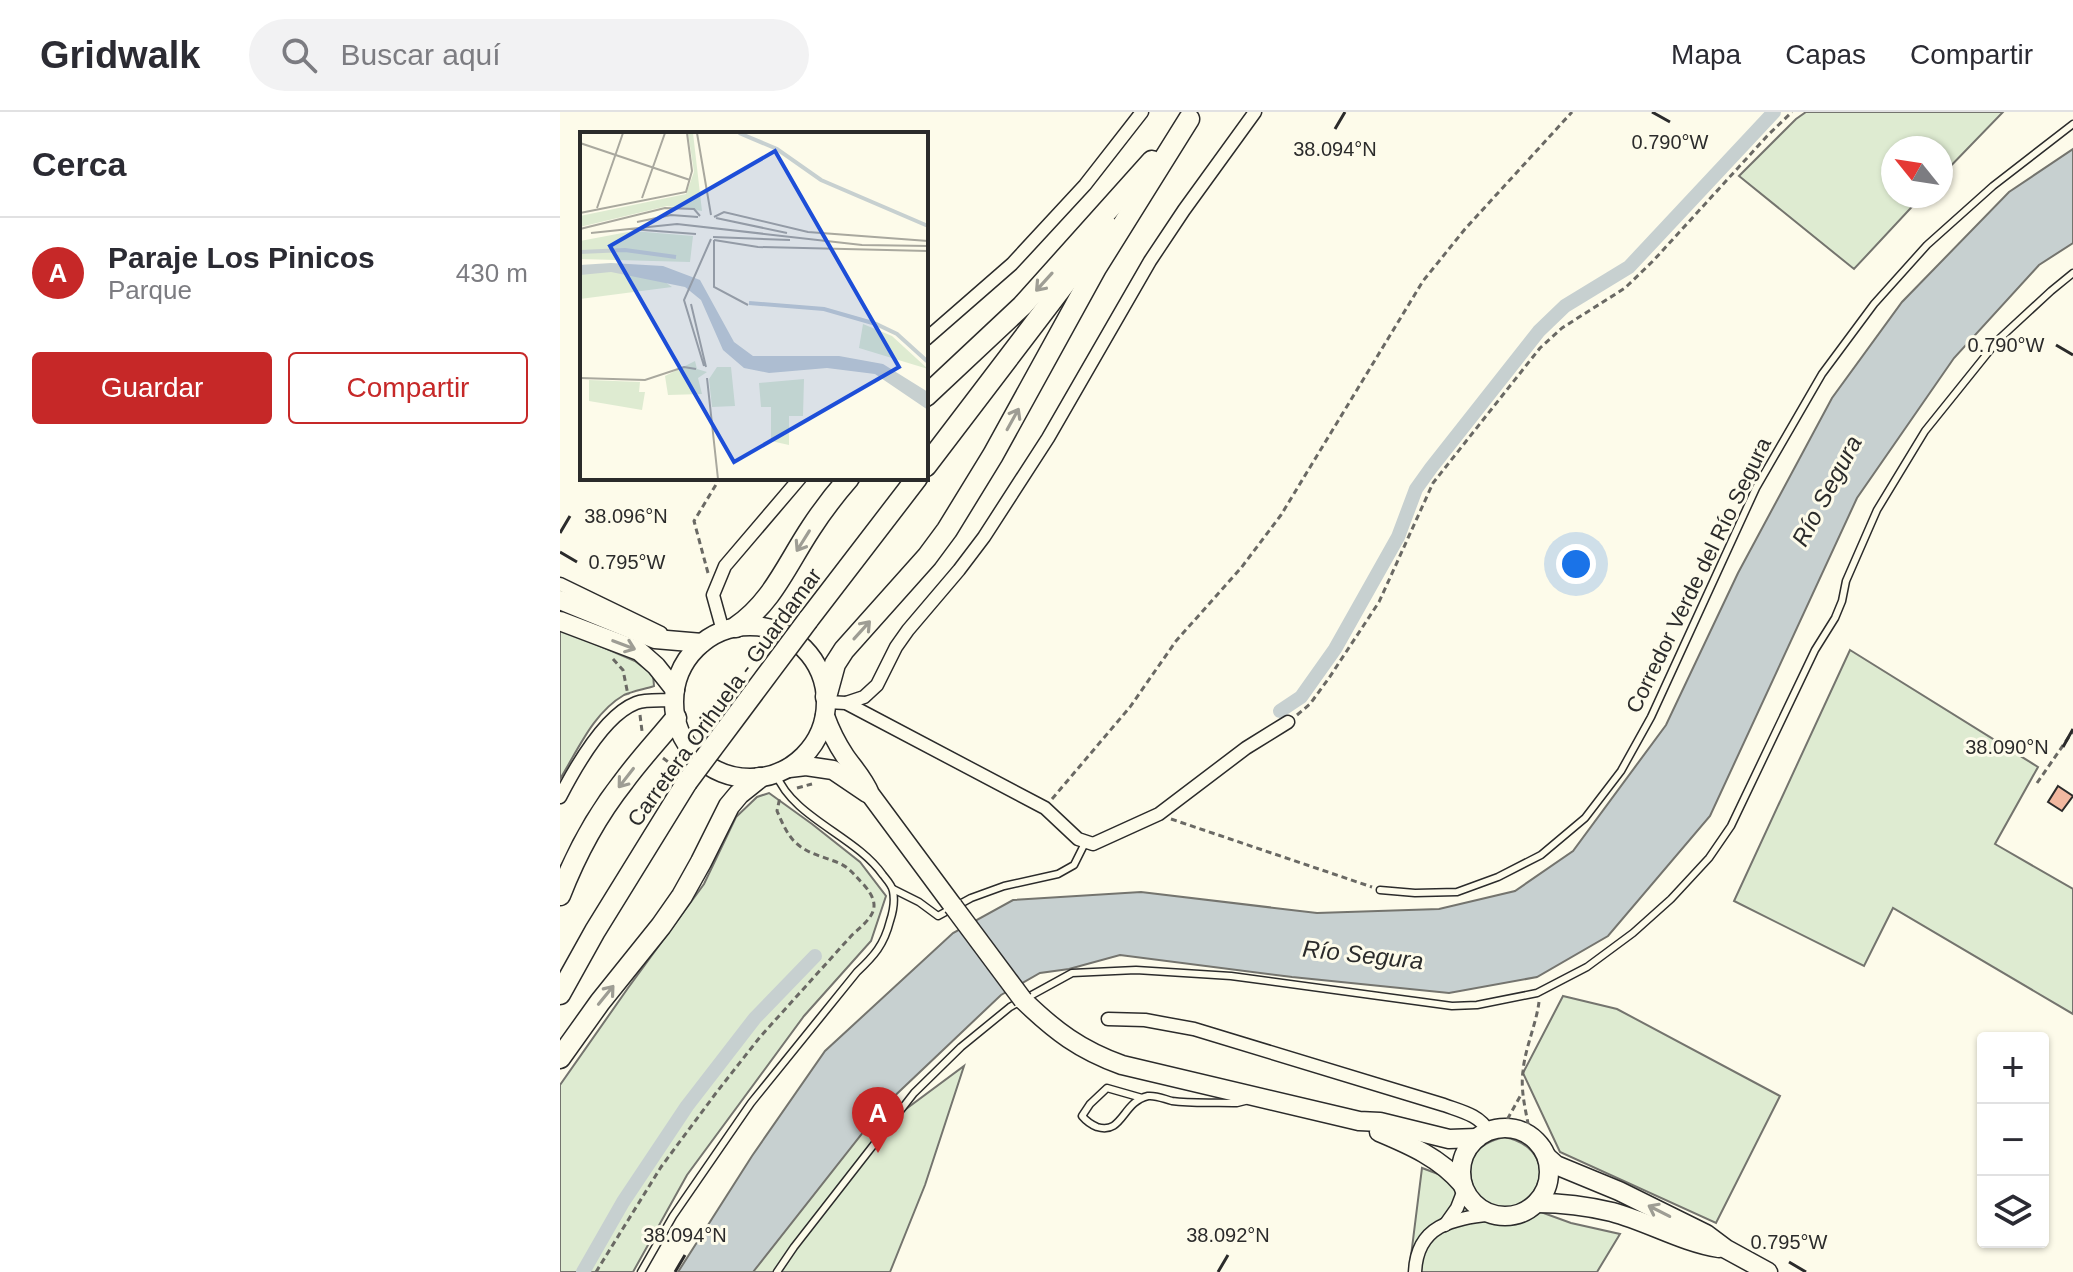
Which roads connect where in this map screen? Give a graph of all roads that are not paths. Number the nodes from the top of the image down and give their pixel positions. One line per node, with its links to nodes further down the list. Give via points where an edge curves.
1 (1142, 112): 6 (street, via 1085,185 1012,264)
2 (1255, 112): 19 (street, via 1150,261 984,537 908,630 877,685 864,697)
3 (1192, 116): 7 (main road, one-way to 7, via 1022,306); 8 (main road); 19 (main road, one-way to 3, via 835,664 927,557 971,493 1096,268)
4 (2073, 124): 26 (lane, Corredor Verde del Río Segura, via 1927,245 1822,374 1756,488 1651,717 1621,771 1585,818 1541,855 1457,892)
5 (2073, 273): 42 (lane, via 1999,339 1925,431 1877,510 1835,618 1731,826 1709,858 1633,933 1587,967 1537,993 1477,1005 1231,976 1136,970 1072,973 1010,1007 914,1093)
6 (928, 337)
7 (928, 394)
8 (928, 463)
9 (798, 480): 15 (street, via 725,566 713,595)
10 (847, 480): 15 (main road, one-way to 15, via 764,602)
11 (915, 480): 28 (main road, Carretera Orihuela - Guardamar, bridge, via 687,782)
12 (560, 584): 16 (street)
13 (560, 600): 16 (main road, via 655,639)
14 (560, 621): 18 (main road, one-way to 18, via 639,651 656,666)
15 (729, 629): 17 (main road); 19 (main road, via 772,629 797,642 815,662)
16 (678, 643): 17 (main road)
17 (702, 643): 18 (main road, via 680,673)
18 (675, 703): 21 (main road, via 682,736 706,765 741,778); 23 (street, via 638,702 618,713 578,762); 27 (main road, one-way to 27, via 598,818)
19 (831, 704): 21 (main road, via 806,754); 22 (main road, via 836,740); 24 (street, via 1045,808)
20 (1288, 722): 24 (street, via 1159,814 1102,841)
21 (777, 778): 22 (main road, via 806,766 833,770); 25 (lane, via 826,827 863,852); 30 (main road, one-way to 21, via 682,896 729,806 739,794)
22 (870, 794): 32 (main road, bridge, via 1023,1000 1049,1026 1122,1065)
23 (560, 797)
24 (1086, 842): 25 (lane, via 1074,865 1058,874 1004,886 938,916)
25 (893, 889): 41 (lane, via 894,910 876,955 751,1103)
26 (1380, 890)
27 (560, 895)
28 (560, 994)
29 (1108, 1019): 34 (street, via 1194,1029 1444,1105 1475,1117)
30 (560, 1058)
31 (1142, 1098): 31 (lane, via 1107,1088 1082,1116 1104,1129 1116,1125 1132,1102); 32 (lane, via 1237,1103)
32 (1261, 1098): 33 (main road)
33 (1359, 1121): 34 (main road, via 1449,1139); 36 (main road, via 1436,1159)
34 (1488, 1132): 35 (main road, via 1510,1128 1530,1135); 36 (main road, via 1470,1145 1461,1164)
35 (1547, 1157): 37 (main road, via 1548,1181); 40 (main road, one-way to 35, via 1706,1234)
36 (1463, 1187): 38 (main road, via 1480,1209); 39 (street)
37 (1537, 1203): 38 (main road, via 1516,1215); 40 (main road, via 1613,1212)
38 (1492, 1214): 39 (street)
39 (1445, 1225): 43 (street, via 1424,1238)
40 (1726, 1249): 44 (main road)
41 (641, 1272)
42 (777, 1272)
43 (1415, 1272)
44 (1768, 1272)

